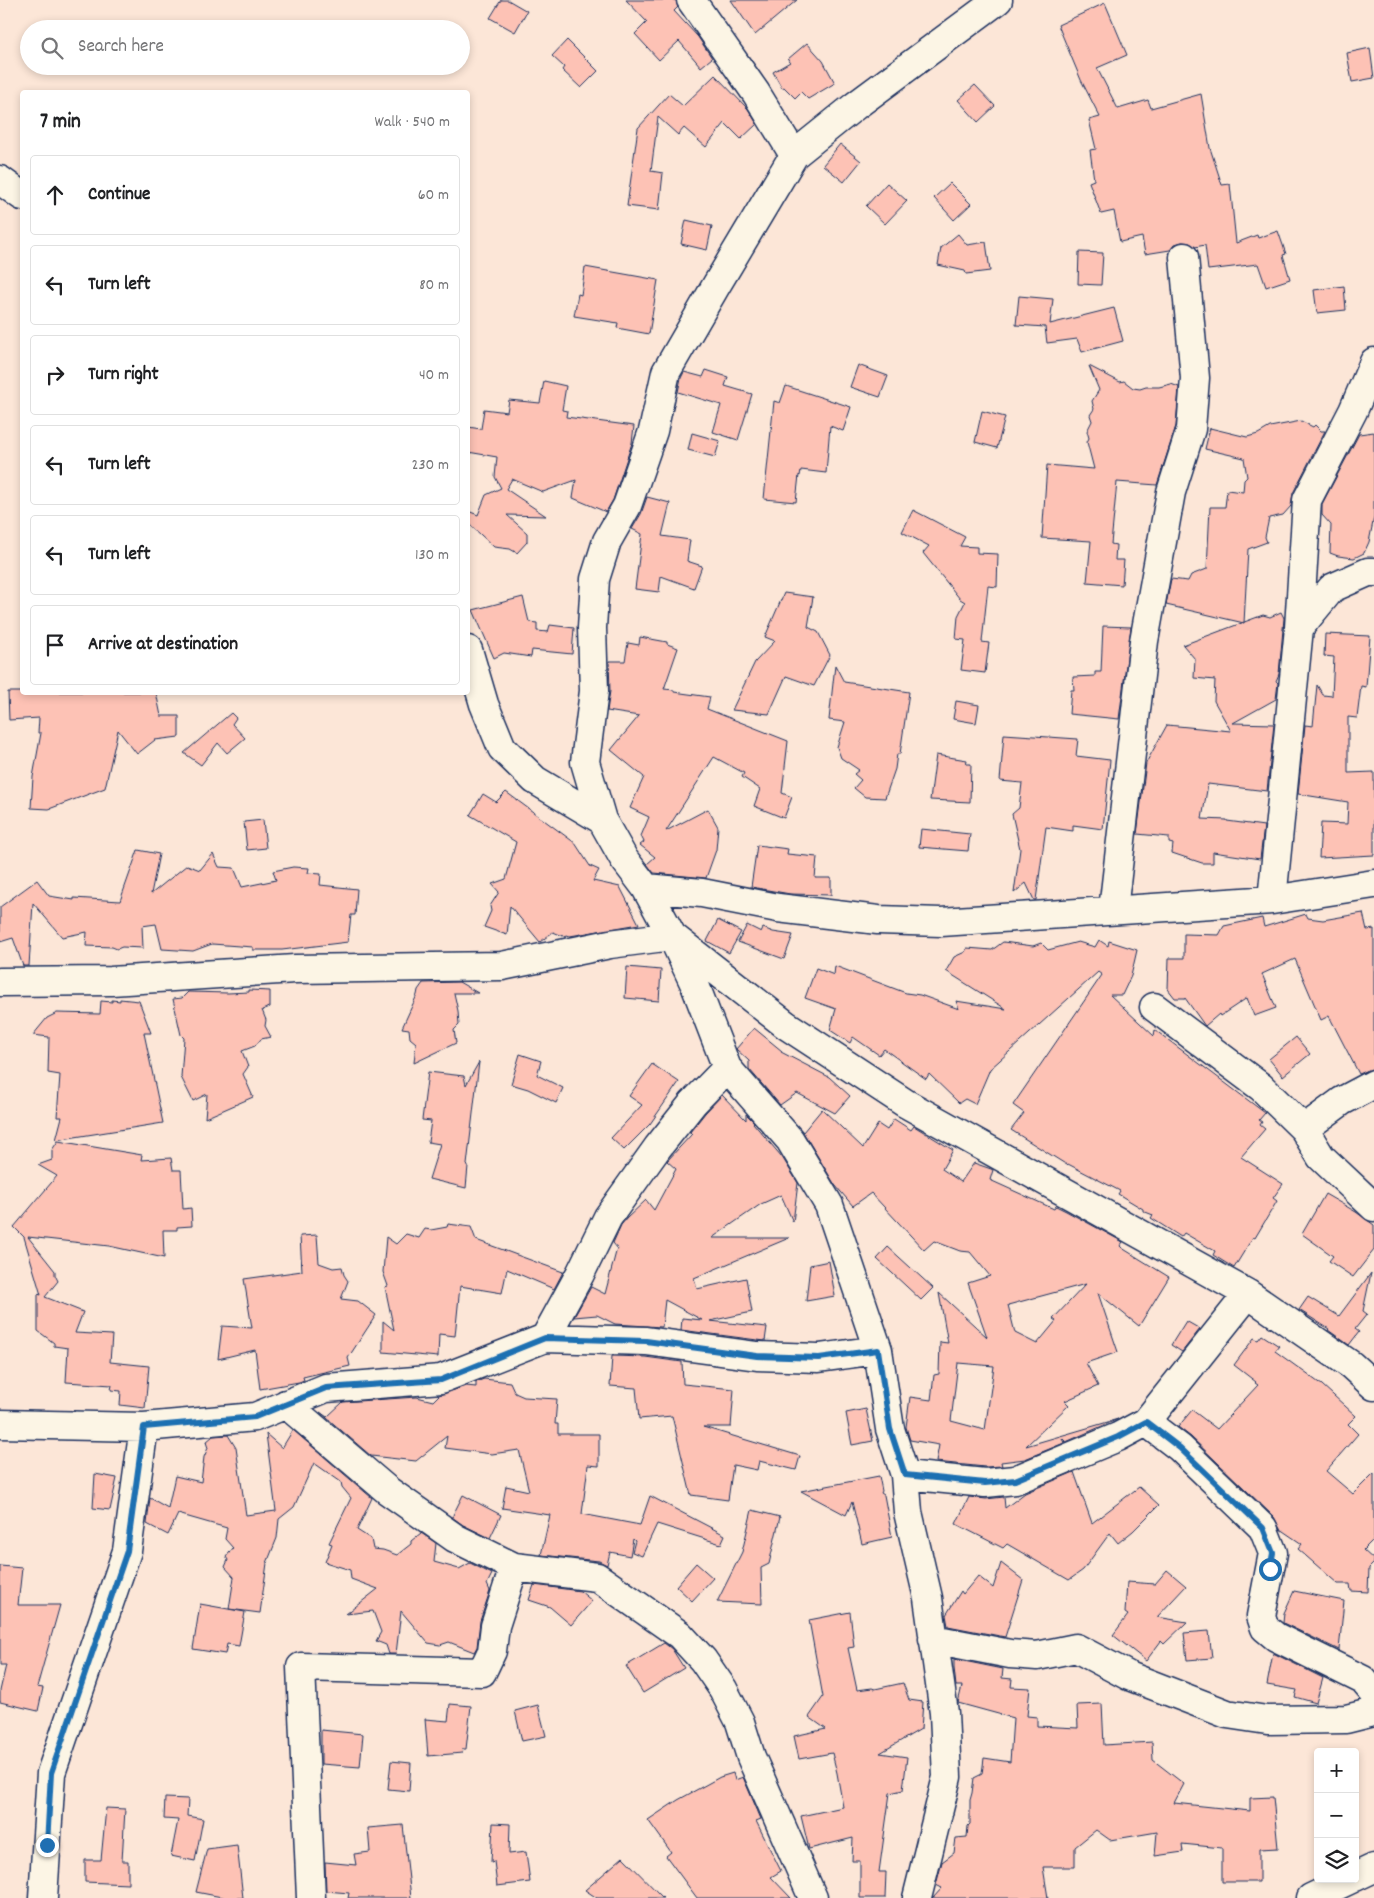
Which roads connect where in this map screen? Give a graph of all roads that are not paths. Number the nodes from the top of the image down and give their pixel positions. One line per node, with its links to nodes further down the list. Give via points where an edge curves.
1 (692, 0): 3 (street, via 756,93)
2 (998, 0): 3 (street, via 855,106)
3 (794, 156): 11 (street, via 666,372 654,431 628,506 607,541 596,579 592,628 594,691 585,762)
4 (0, 180): 5 (street)
5 (20, 195)
6 (1184, 257): 15 (street, via 1195,378 1190,429 1171,492 1144,641)
7 (1374, 362): 9 (street, via 1353,411 1307,500)
8 (1374, 572): 9 (street, via 1332,588)
9 (1299, 628): 14 (street)
10 (470, 657): 11 (street, via 502,748 535,780)
11 (602, 820): 13 (street, via 624,859)
12 (1374, 884): 14 (street)
13 (646, 888): 15 (street, via 702,893 778,908 878,920 941,922); 16 (street)
14 (1272, 900): 15 (street)
15 (1113, 910)
16 (672, 936): 17 (street, via 610,944 502,966 295,969 111,981); 19 (street); 23 (street, via 786,1025 905,1102)
17 (0, 982)
18 (1154, 1008): 21 (street, via 1261,1087)
19 (727, 1068): 24 (street, via 692,1103 608,1217); 25 (street, via 790,1140 829,1205)
20 (1374, 1084): 21 (street, via 1342,1101)
21 (1304, 1129): 22 (street, via 1321,1157)
22 (1374, 1207)
23 (1248, 1294): 26 (street, via 1350,1365); 28 (street)
24 (545, 1338): 25 (street, via 646,1341 757,1356 819,1358); 27 (street, via 441,1380 326,1388)
25 (878, 1350): 31 (street, via 890,1429)
26 (1374, 1386)
27 (286, 1404): 30 (street, via 255,1417); 32 (street, via 387,1490 455,1538)
28 (1146, 1422): 31 (street, via 1015,1480 985,1483); 34 (street, via 1180,1448 1263,1528 1273,1553 1261,1616 1265,1628 1276,1637 1363,1680)
29 (0, 1424): 30 (street)
30 (144, 1427): 39 (street, via 127,1551 51,1773)
31 (905, 1475): 33 (street, via 908,1512 928,1598)
32 (514, 1566): 40 (street, via 495,1626 492,1651 482,1672 301,1667); 41 (street, via 597,1577 680,1635 703,1660 723,1688 740,1722 751,1757)
33 (933, 1639): 35 (street, via 1028,1656 1076,1648 1129,1676 1227,1714 1267,1720 1346,1719); 42 (street, via 944,1713 947,1777)
34 (1374, 1693)
35 (1374, 1712)
36 (1374, 1868): 37 (street)
37 (1359, 1875)
38 (1343, 1883): 43 (street)
39 (43, 1898)
40 (311, 1898)
41 (813, 1898)
42 (917, 1898)
43 (1311, 1898)

